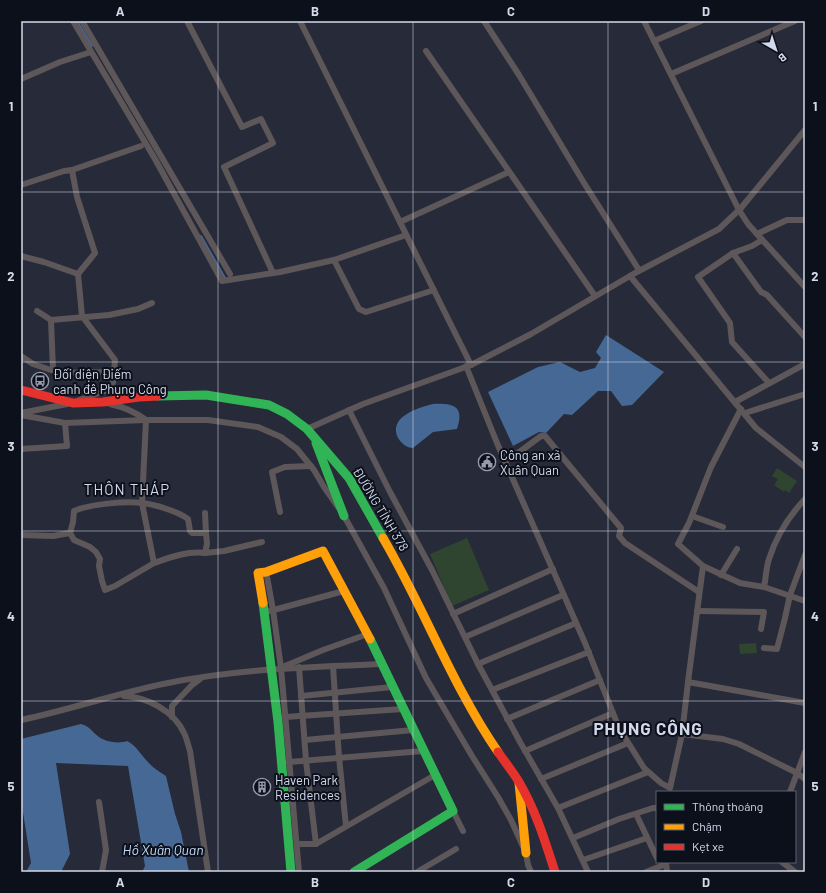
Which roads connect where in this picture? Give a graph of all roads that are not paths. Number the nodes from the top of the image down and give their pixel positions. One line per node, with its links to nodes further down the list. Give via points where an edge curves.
1 (73, 21): 10 (street)
2 (82, 21): 31 (street)
3 (187, 21): 29 (street, via 242,127 261,119 273,143 224,167)
4 (300, 21): 21 (street)
5 (484, 21): 28 (street)
6 (644, 21): 9 (street)
7 (701, 21): 9 (street)
8 (795, 21): 12 (street)
9 (654, 41): 12 (street)
10 (91, 52): 13 (street); 29 (street, via 222,281)
11 (426, 52): 17 (street)
12 (671, 74): 19 (street)
13 (21, 79)
14 (805, 130): 19 (street)
15 (142, 146): 16 (street)
16 (72, 170): 18 (street); 30 (street, via 77,197 95,253)
17 (509, 172): 21 (street); 35 (street)
18 (21, 184)
19 (739, 210): 22 (street); 28 (street, via 719,228)
20 (805, 220): 22 (street, via 787,220)
21 (400, 222): 23 (street)
22 (757, 234): 24 (street)
23 (406, 235): 27 (street); 34 (street)
24 (762, 240): 25 (street); 33 (street)
25 (733, 253): 40 (street, via 761,292 767,295); 46 (street, via 698,277 730,323 732,342)
26 (21, 256): 30 (street)
27 (334, 260): 29 (street); 34 (street, via 358,309 366,312)
28 (639, 270): 32 (street)
29 (273, 273)
30 (78, 274): 38 (street)
31 (230, 274)
32 (630, 276): 35 (street); 50 (street)
33 (805, 287)
34 (434, 290): 43 (street)
35 (595, 296): 43 (street, via 532,334)
36 (152, 303): 38 (street, via 138,309 109,315)
37 (37, 311): 39 (street)
38 (82, 316): 39 (street); 45 (street, via 115,360)
39 (51, 320): 44 (street)
40 (805, 337)
41 (21, 356): 44 (street, via 33,364)
42 (805, 364): 46 (street)
43 (468, 366): 52 (street); 60 (street)
44 (53, 370): 45 (street, via 60,373)
45 (114, 372): 51 (street, via 113,382 105,391)
46 (769, 383): 50 (street)
47 (21, 390): 51 (main road, ĐƯỜNG TỈNH 378)
48 (805, 394): 53 (street)
49 (103, 402): 51 (main road, ĐƯỜNG TỈNH 378); 55 (street, via 136,412); 57 (main road, ĐƯỜNG TỈNH 378, via 139,397 206,395 269,405 287,414)
50 (735, 402): 53 (street)
51 (73, 403): 54 (street)
52 (349, 410): 57 (street); 89 (street)
53 (743, 411): 62 (street, via 756,428); 68 (street, via 711,467)
54 (21, 414): 56 (street)
55 (146, 420): 56 (street); 61 (street, via 208,420 258,427 281,437); 64 (street)
56 (65, 423): 59 (street, via 67,446)
57 (307, 429): 58 (main road, ĐƯỜNG TỈNH 378)
58 (314, 437): 67 (main road); 134 (main road, ĐƯỜNG TỈNH 378, via 349,478 398,563 463,696 482,730)
59 (21, 449)
60 (503, 458): 79 (street); 83 (street, via 514,456 541,436 545,436 621,528 619,536 625,543)
61 (311, 466): 65 (street, via 285,467 272,472); 67 (street)
62 (805, 467)
63 (805, 499): 81 (street, via 780,533 768,561)
64 (142, 502): 70 (street, via 82,507 74,511); 71 (street, via 179,513 188,519 190,532); 77 (street)
65 (280, 512)
66 (205, 513): 71 (street)
67 (344, 516): 149 (street, via 384,588 426,678 498,797)
68 (692, 516): 69 (street); 78 (street, via 678,544)
69 (723, 527)
70 (70, 533): 72 (street); 77 (street, via 74,540 96,552 100,559 100,573 105,590)
71 (206, 533): 75 (street)
72 (21, 536)
73 (262, 542): 75 (street)
74 (737, 549): 80 (street)
75 (205, 553): 77 (street, via 194,552)
76 (805, 555): 85 (street)
77 (154, 563)
78 (703, 566): 80 (street); 83 (street)
79 (553, 569): 84 (street); 89 (street)
80 (721, 575): 81 (street, via 740,583)
81 (764, 587): 85 (street)
82 (344, 591): 88 (street); 88 (main road, via 323,551 258,573); 92 (main road)
83 (699, 592): 87 (street)
84 (563, 595): 90 (street); 93 (street)
85 (790, 595): 86 (street); 94 (street, via 777,649)
86 (805, 601)
87 (697, 611): 91 (street, via 764,612); 103 (street)
88 (269, 612): 100 (main road)
89 (453, 614): 93 (street)
90 (576, 623): 95 (street); 97 (street)
91 (761, 629)
92 (368, 634): 96 (main road); 100 (street)
93 (465, 637): 97 (street)
94 (764, 648)
95 (589, 652): 102 (street); 105 (street)
96 (381, 664): 98 (street); 104 (main road)
97 (478, 664): 105 (street)
98 (333, 666): 99 (street); 106 (street)
99 (299, 667): 100 (street); 108 (street)
100 (277, 669): 101 (street); 115 (street); 157 (main road)
101 (203, 678): 107 (street, via 163,684); 114 (street, via 192,685 172,706)
102 (600, 680): 111 (street); 116 (street)
103 (688, 682): 109 (street); 119 (street)
104 (392, 687): 106 (street); 110 (main road)
105 (492, 690): 116 (street)
106 (335, 693): 108 (street); 112 (street)
107 (114, 696): 114 (street, via 143,699); 117 (street)
108 (301, 696): 113 (street)
109 (805, 703)
110 (403, 709): 112 (street); 118 (main road)
111 (614, 713): 122 (street); 124 (street)
112 (336, 714): 113 (street); 120 (street)
113 (302, 716): 115 (street); 121 (street)
114 (172, 717): 156 (street, via 184,733 190,751)
115 (285, 718): 128 (street)
116 (507, 719): 124 (street)
117 (21, 720)
118 (413, 730): 120 (street); 123 (main road)
119 (682, 734): 130 (street, via 723,739 739,744); 135 (street)
120 (338, 737): 121 (street); 126 (street)
121 (305, 740): 127 (street)
122 (628, 743): 129 (street); 132 (street)
123 (423, 751): 126 (street); 131 (main road)
124 (525, 751): 132 (street)
125 (805, 752): 130 (street)
126 (339, 757): 127 (street); 142 (street)
127 (306, 761): 128 (street); 147 (street)
128 (289, 762): 146 (street)
129 (648, 772): 135 (street); 138 (street)
130 (796, 773): 133 (street); 136 (street)
131 (435, 774): 140 (main road); 142 (street)
132 (541, 779): 138 (street)
133 (805, 779)
134 (518, 782): 149 (main road); 154 (main road, ĐƯỜNG TỈNH 378, via 541,828)
135 (671, 791)
136 (790, 791)
137 (99, 802): 155 (street, via 106,850)
138 (558, 808): 144 (street)
139 (656, 808): 141 (street)
140 (453, 811): 143 (street); 159 (main road)
141 (636, 814): 144 (street); 145 (street)
142 (346, 826): 147 (street)
143 (463, 831)
144 (573, 838): 151 (street)
145 (647, 838): 150 (street); 151 (street)
146 (297, 844): 147 (street); 158 (street)
147 (316, 844)
148 (456, 849): 160 (street)
149 (526, 853): 161 (street)
150 (656, 856)
151 (583, 860): 162 (street)
152 (783, 863): 165 (street)
153 (663, 864): 163 (street); 164 (street)
154 (555, 871)
155 (102, 872)
156 (208, 872)
157 (291, 872)
158 (299, 872)
159 (354, 872)
160 (417, 872)
161 (531, 872)
162 (588, 872)
163 (646, 872)
164 (666, 872)
165 (795, 872)

